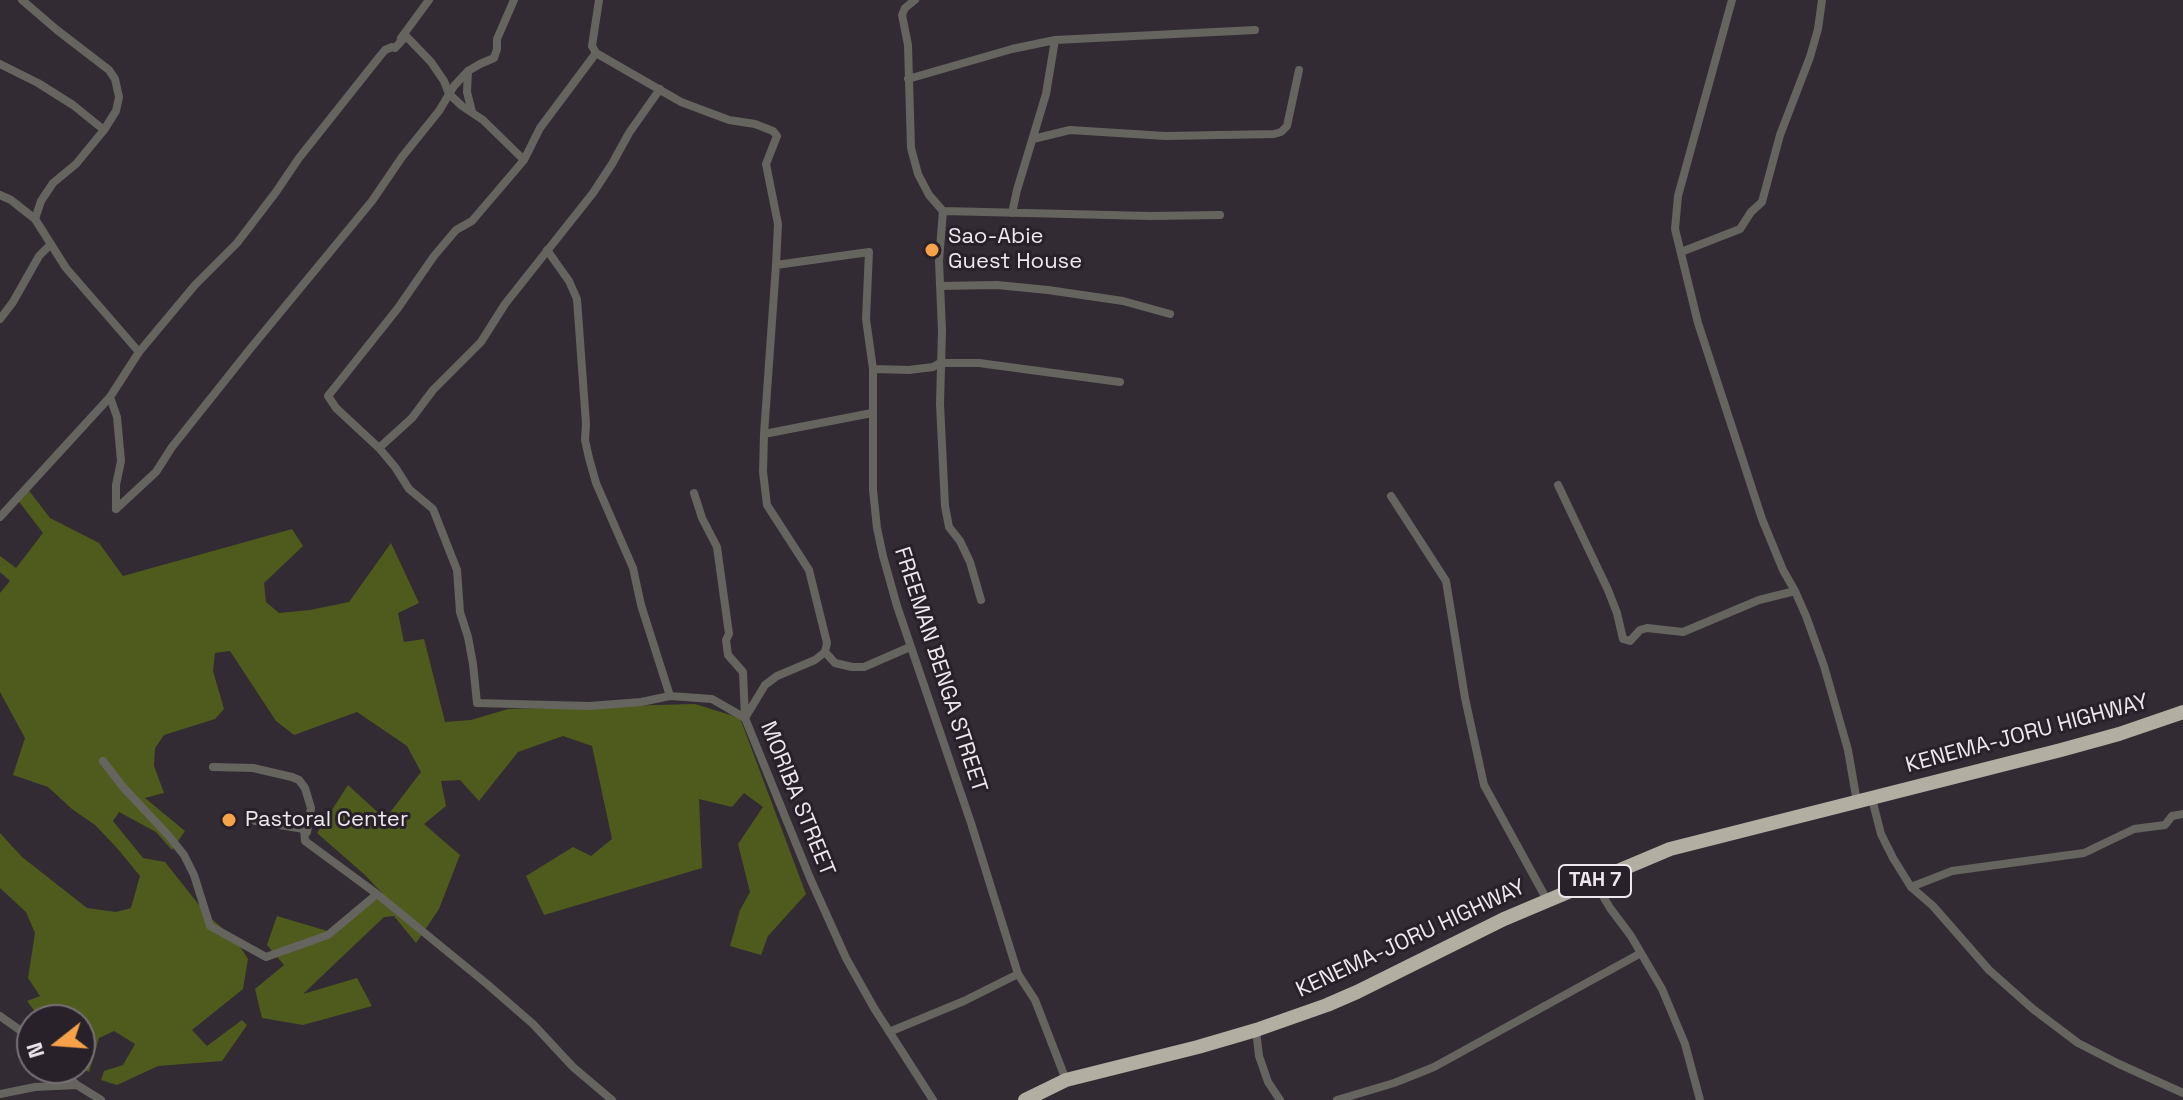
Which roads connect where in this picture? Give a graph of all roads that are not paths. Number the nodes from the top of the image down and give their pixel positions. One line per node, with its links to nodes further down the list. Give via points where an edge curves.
1 (22, 0): 19 (street, via 115,79 116,111)
2 (429, 0): 10 (street)
3 (514, 0): 14 (street, via 494,58)
4 (599, 0): 11 (street, via 592,46)
5 (915, 0): 15 (street, via 902,15)
6 (1732, 0): 29 (street, via 1678,196 1675,229)
7 (1822, 0): 29 (street, via 1810,57 1762,202 1740,229)
8 (1255, 30): 9 (street)
9 (1055, 40): 15 (street); 20 (street)
10 (392, 47): 17 (street, via 406,36 431,62); 34 (street, via 346,97 237,243)
11 (596, 53): 16 (street); 21 (street, via 540,128)
12 (0, 64): 19 (street, via 62,97)
13 (1299, 70): 20 (street, via 1287,126 1281,132 1166,136 1070,130)
14 (468, 71): 17 (street); 18 (street)
15 (908, 79): 23 (street, via 913,162)
16 (660, 89): 28 (street, via 593,193); 30 (street, via 681,102 768,128 777,136 766,164 778,224)
17 (449, 94): 18 (street); 38 (street, via 372,201 156,472 116,509 121,461)
18 (472, 113): 21 (street)
19 (104, 130): 26 (street, via 53,183)
20 (1033, 139): 24 (street)
21 (524, 160): 41 (street, via 472,221 456,230 328,396)
22 (0, 195): 26 (street)
23 (943, 211): 24 (street); 31 (street)
24 (1012, 213): 25 (street)
25 (1220, 215)
26 (35, 219): 27 (street)
27 (50, 245): 33 (street); 34 (street)
28 (547, 250): 41 (street, via 481,342); 50 (street, via 577,299 589,458 633,568)
29 (1681, 252): 46 (street, via 1698,323 1762,519)
30 (776, 265): 36 (street, FREEMAN BENGA STREET, via 869,252 866,319); 40 (street)
31 (940, 286): 32 (street, via 1048,290); 35 (street)
32 (1170, 314)
33 (0, 319)
34 (139, 352): 38 (street)
35 (940, 363): 36 (street, via 909,370); 37 (street, via 991,364); 47 (street, via 945,506)
36 (873, 369): 39 (street, FREEMAN BENGA STREET)
37 (1120, 382)
38 (110, 397): 45 (street)
39 (872, 413): 40 (street); 48 (street, FREEMAN BENGA STREET, via 877,528)
40 (764, 434): 49 (street, via 767,505 809,570)
41 (379, 448): 50 (street, via 409,489 433,509 457,570 477,703 589,706)
42 (1558, 485): 46 (street, via 1608,590 1623,639 1630,641 1647,628 1683,632)
43 (694, 493): 52 (street, MORIBA STREET, via 717,547 728,655 743,672)
44 (1391, 496): 63 (street, via 1446,581 1484,785)
45 (0, 517)
46 (1795, 591): 56 (street, via 1824,666)
47 (981, 600)
48 (910, 647): 49 (street, via 864,667 835,663); 65 (street, FREEMAN BENGA STREET)
49 (825, 652): 52 (street, via 765,685)
50 (670, 696): 52 (street, via 712,699)
51 (2183, 712): 55 (highway, KENEMA-JORU HIGHWAY / TAH 7)
52 (745, 718): 67 (street, MORIBA STREET, via 828,921)
53 (103, 761): 62 (street, via 184,855 210,926 266,957 328,935)
54 (213, 767): 59 (street, via 253,768 299,780 311,808)
55 (1872, 799): 56 (highway, KENEMA-JORU HIGHWAY / TAH 7); 61 (street, via 1881,834)
56 (1857, 803): 60 (highway, KENEMA-JORU HIGHWAY / TAH 7, via 1670,849)
57 (2183, 814): 61 (street, via 2172,816 2165,825 2134,829 2084,853 1952,871)
58 (255, 821): 59 (street, via 304,829)
59 (305, 841): 62 (street)
60 (1594, 881): 63 (highway, KENEMA-JORU HIGHWAY / TAH 7); 64 (street)
61 (1911, 887): 70 (street, via 2033,1009 2078,1043)
62 (377, 894): 73 (street, via 533,1024)
63 (1547, 900): 66 (highway, KENEMA-JORU HIGHWAY / TAH 7, via 1357,992)
64 (1641, 953): 77 (street, via 1434,1067); 78 (street, via 1680,1031)
65 (1018, 974): 67 (street); 68 (street, FREEMAN BENGA STREET, via 1035,1000)
66 (1256, 1030): 68 (highway, KENEMA-JORU HIGHWAY / TAH 7); 76 (street, via 1259,1056)
67 (889, 1032): 74 (street, MORIBA STREET)
68 (1066, 1080): 75 (highway, KENEMA-JORU HIGHWAY / TAH 7)
69 (77, 1085): 71 (street); 72 (street)
70 (2183, 1093)
71 (0, 1094)
72 (101, 1100)
73 (612, 1100)
74 (933, 1100)
75 (1025, 1100)
76 (1280, 1100)
77 (1337, 1100)
78 (1700, 1100)

